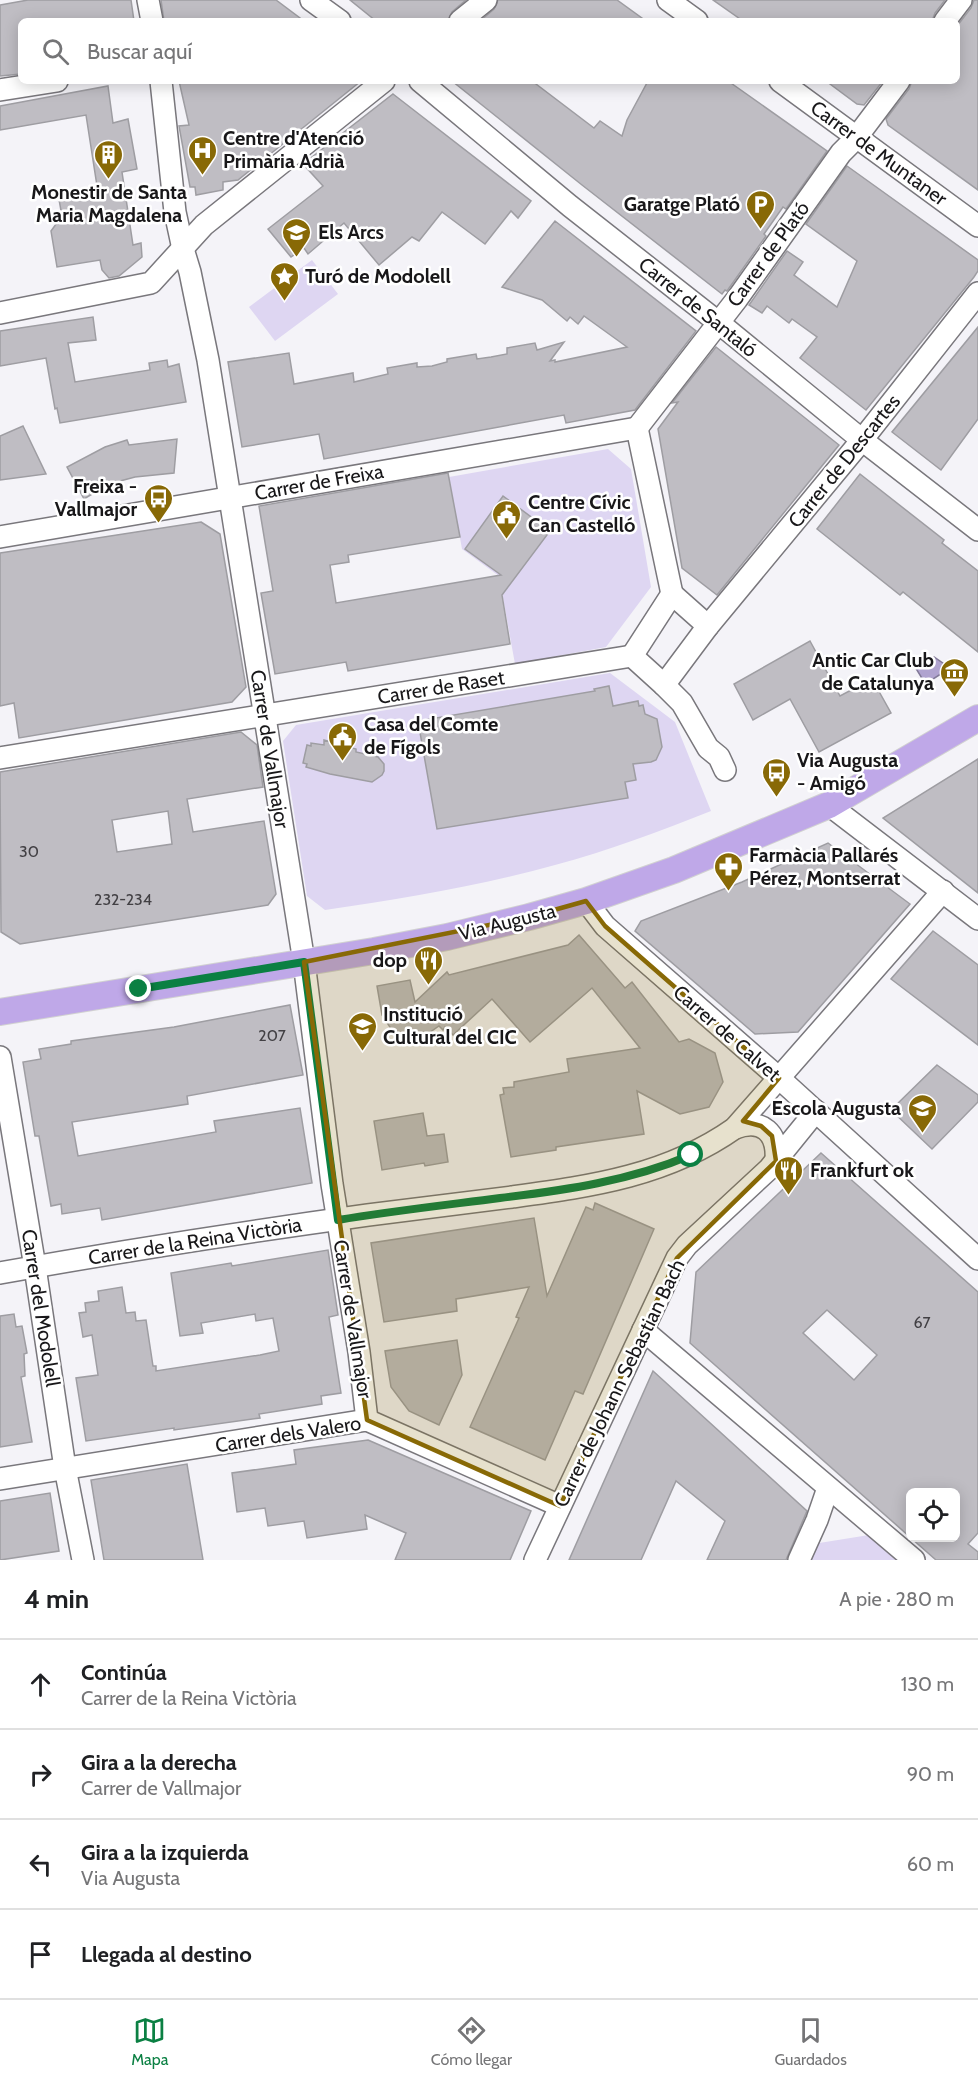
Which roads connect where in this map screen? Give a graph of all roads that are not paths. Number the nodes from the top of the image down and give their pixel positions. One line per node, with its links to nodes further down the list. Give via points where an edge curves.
1 (148, 0): 6 (street)
2 (311, 0): 7 (street)
3 (486, 0): 8 (street)
4 (668, 0): 9 (street)
5 (960, 0): 10 (street)
6 (151, 18)
7 (336, 18)
8 (464, 18)
9 (693, 18)
10 (947, 18)
11 (38, 84): 17 (street)
12 (161, 84): 20 (street, Carrer de Vallmajor)
13 (380, 84): 20 (street, via 204,225)
14 (424, 84): 23 (street, Carrer de Santaló, via 570,206)
15 (784, 84): 18 (street, Carrer de Muntaner)
16 (897, 84): 18 (street, Carrer de Plató)
17 (0, 90)
18 (856, 138): 19 (street, Carrer de Muntaner); 23 (street, Carrer de Plató, via 841,153)
19 (978, 226)
20 (183, 249): 22 (street, via 151,284); 26 (street, Carrer de Vallmajor, via 208,360)
21 (978, 293): 25 (street, Carrer de Descartes)
22 (0, 313)
23 (719, 322): 24 (street, Carrer de Plató); 25 (street, Carrer de Santaló)
24 (637, 428): 26 (street, Carrer de Freixa); 29 (street)
25 (862, 440): 27 (street, Carrer de Santaló); 30 (street, Carrer de Descartes)
26 (230, 497): 28 (street, Carrer de Freixa); 33 (street, Carrer de Vallmajor)
27 (978, 530)
28 (0, 537)
29 (672, 594): 30 (street); 31 (street)
30 (708, 626): 32 (street, Carrer de Descartes)
31 (632, 656): 32 (street); 33 (street, Carrer de Raset)
32 (664, 685): 36 (street, via 682,703)
33 (264, 715): 35 (street, Carrer de Raset); 41 (street, Carrer de Vallmajor)
34 (978, 718): 37 (main road, Via Augusta)
35 (0, 758)
36 (722, 764)
37 (830, 805): 38 (street); 39 (main road, Via Augusta, via 674,870)
38 (944, 891): 40 (street); 44 (street, Carrer de la Reina Victòria)
39 (586, 901): 41 (main road, Via Augusta, via 447,937); 44 (street, Carrer de Calvet, via 605,926)
40 (978, 918)
41 (304, 962): 42 (main road, Via Augusta); 48 (street, Carrer de Vallmajor)
42 (0, 1012)
43 (0, 1057): 50 (street, Carrer del Modolell)
44 (779, 1078): 45 (street, Carrer de Calvet); 46 (street, Carrer de la Reina Victòria)
45 (816, 1111): 47 (street, Carrer de Johann Sebastian Bach); 49 (street, Carrer de Calvet)
46 (735, 1128): 47 (street, via 755,1124 767,1130 776,1143); 48 (street, Carrer de la Reina Victòria, via 691,1155 630,1177 550,1192)
47 (776, 1161): 52 (street, Carrer de Johann Sebastian Bach, via 687,1245 669,1272)
48 (338, 1220): 50 (street, Carrer de la Reina Victòria); 53 (street, Carrer de Vallmajor)
49 (978, 1259)
50 (35, 1266): 51 (street, Carrer de la Reina Victòria); 54 (street, Carrer del Modolell)
51 (0, 1273)
52 (643, 1330): 56 (street); 57 (street, Carrer de Johann Sebastian Bach)
53 (367, 1420): 54 (street, Carrer dels Valero); 57 (street, Carrer dels Valero)
54 (65, 1468): 55 (street, Carrer dels Valero); 58 (street, Carrer del Modolell)
55 (0, 1479)
56 (828, 1488): 60 (street); 61 (street)
57 (560, 1506): 59 (street, Carrer de Johann Sebastian Bach)
58 (83, 1560)
59 (536, 1560)
60 (799, 1560)
61 (914, 1560)

